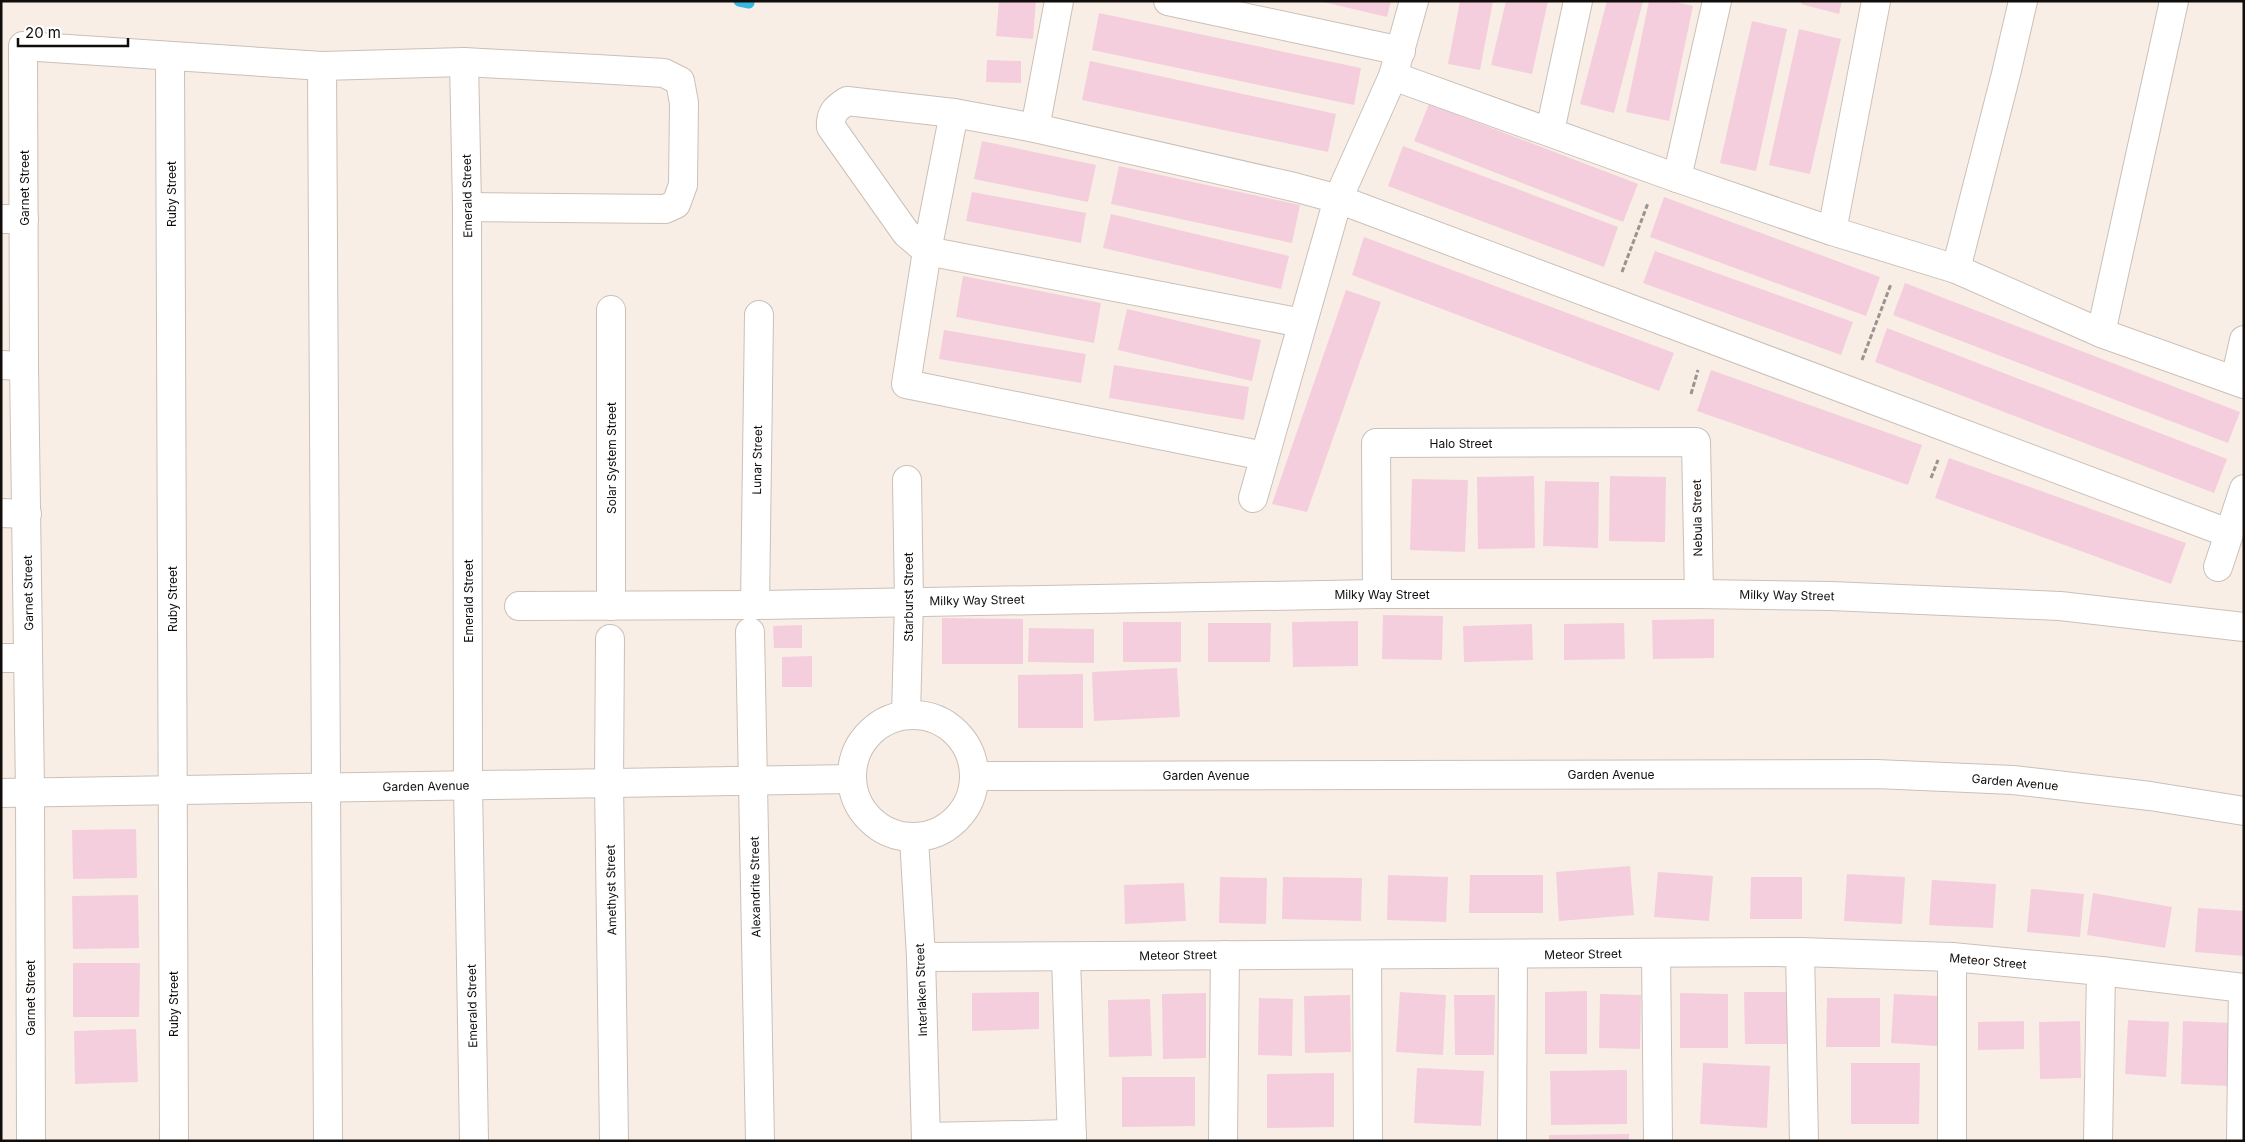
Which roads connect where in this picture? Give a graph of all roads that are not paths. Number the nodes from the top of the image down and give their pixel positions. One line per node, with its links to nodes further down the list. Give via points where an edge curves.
1 (1059, 1): 15 (street)
2 (1168, 1): 11 (street)
3 (1414, 1): 11 (street)
4 (1578, 1): 16 (street)
5 (1717, 1): 17 (street)
6 (1876, 1): 21 (street)
7 (2023, 1): 23 (street)
8 (2174, 1): 27 (street)
9 (170, 57): 12 (street); 13 (street, Garnet Street, via 23,46); 57 (street, Ruby Street)
10 (464, 62): 12 (street); 19 (street, Emerald Street); 19 (street, via 664,73 680,81 684,103 683,185 676,204 665,209)
11 (1397, 63): 16 (street); 18 (street)
12 (322, 66): 56 (street)
13 (12, 77): 20 (street, Garnet Street)
14 (954, 113): 15 (street); 22 (street); 22 (street, via 847,101 836,108 831,117 831,127 906,232)
15 (1035, 128): 18 (street)
16 (1550, 131): 17 (street)
17 (1668, 175): 21 (street)
18 (1338, 199): 26 (street); 37 (street)
19 (467, 207): 55 (street, Emerald Street)
20 (13, 219): 29 (street, Garnet Street)
21 (1832, 230): 23 (street)
22 (927, 251): 26 (street); 32 (street, via 906,384)
23 (1956, 269): 27 (street)
24 (611, 310): 44 (street, Solar System Street)
25 (758, 314): 42 (street, Lunar Street)
26 (1302, 322): 32 (street)
27 (2101, 333): 30 (street)
28 (2244, 340): 30 (street)
29 (13, 366): 36 (street, Garnet Street)
30 (2239, 382)
31 (1696, 442): 39 (street, Halo Street, via 1376,443); 40 (street, Nebula Street)
32 (1264, 456): 35 (street)
33 (907, 480): 41 (street, Starburst Street)
34 (2244, 489): 37 (street)
35 (1253, 498)
36 (14, 513): 49 (street, Garnet Street)
37 (2228, 533): 38 (street)
38 (2218, 567)
39 (1376, 594): 40 (street, Milky Way Street); 41 (street, Milky Way Street)
40 (1699, 594): 45 (street, Milky Way Street, via 2060,606)
41 (909, 601): 42 (street, Milky Way Street); 50 (street, Starburst Street)
42 (756, 605): 44 (street, Milky Way Street)
43 (519, 606): 44 (street, Milky Way Street)
44 (611, 606)
45 (2244, 627)
46 (750, 632): 53 (street, Alexandrite Street)
47 (610, 639): 54 (street, Amethyst Street)
48 (1, 658): 49 (street)
49 (28, 658): 58 (street, Garnet Street)
50 (906, 714): 51 (street, via 927,716 946,724 962,738 972,756); 52 (street, via 884,721 867,736 855,756)
51 (975, 776): 60 (street, Garden Avenue, via 1876,774 2013,780); 61 (street, via 971,800 958,820 938,834)
52 (852, 778): 53 (street, Garden Avenue); 61 (street, via 855,798 864,814 879,828 896,836)
53 (753, 780): 54 (street, Garden Avenue); 79 (street, Alexandrite Street)
54 (609, 783): 55 (street, Garden Avenue); 78 (street, Amethyst Street)
55 (468, 785): 56 (street, Garden Avenue); 77 (street, Emerald Street)
56 (326, 787): 57 (street, Garden Avenue); 76 (street)
57 (172, 790): 58 (street, Garden Avenue); 75 (street, Ruby Street)
58 (30, 792): 59 (street, Garden Avenue); 74 (street, Garnet Street)
59 (1, 793)
60 (2244, 811)
61 (914, 838): 68 (street, Interlaken Street)
62 (1800, 952): 63 (street, Meteor Street); 69 (street, Meteor Street); 84 (street)
63 (1656, 953): 66 (street, Meteor Street); 83 (street)
64 (1225, 955): 65 (street, Meteor Street); 67 (street, Meteor Street); 80 (street)
65 (1367, 955): 66 (street, Meteor Street); 81 (street)
66 (1513, 955): 82 (street)
67 (1066, 956): 68 (street, Meteor Street); 72 (street)
68 (921, 957): 73 (street, Interlaken Street)
69 (1952, 958): 70 (street, Meteor Street); 85 (street)
70 (2100, 971): 71 (street, Meteor Street); 86 (street)
71 (2243, 988): 87 (street)
72 (1072, 1137): 73 (street)
73 (926, 1139)
74 (30, 1141)
75 (174, 1141)
76 (328, 1141)
77 (474, 1141)
78 (614, 1141)
79 (760, 1141)
80 (1223, 1141)
81 (1368, 1141)
82 (1512, 1141)
83 (1658, 1141)
84 (1804, 1141)
85 (1952, 1141)
86 (2098, 1141)
87 (2241, 1141)

